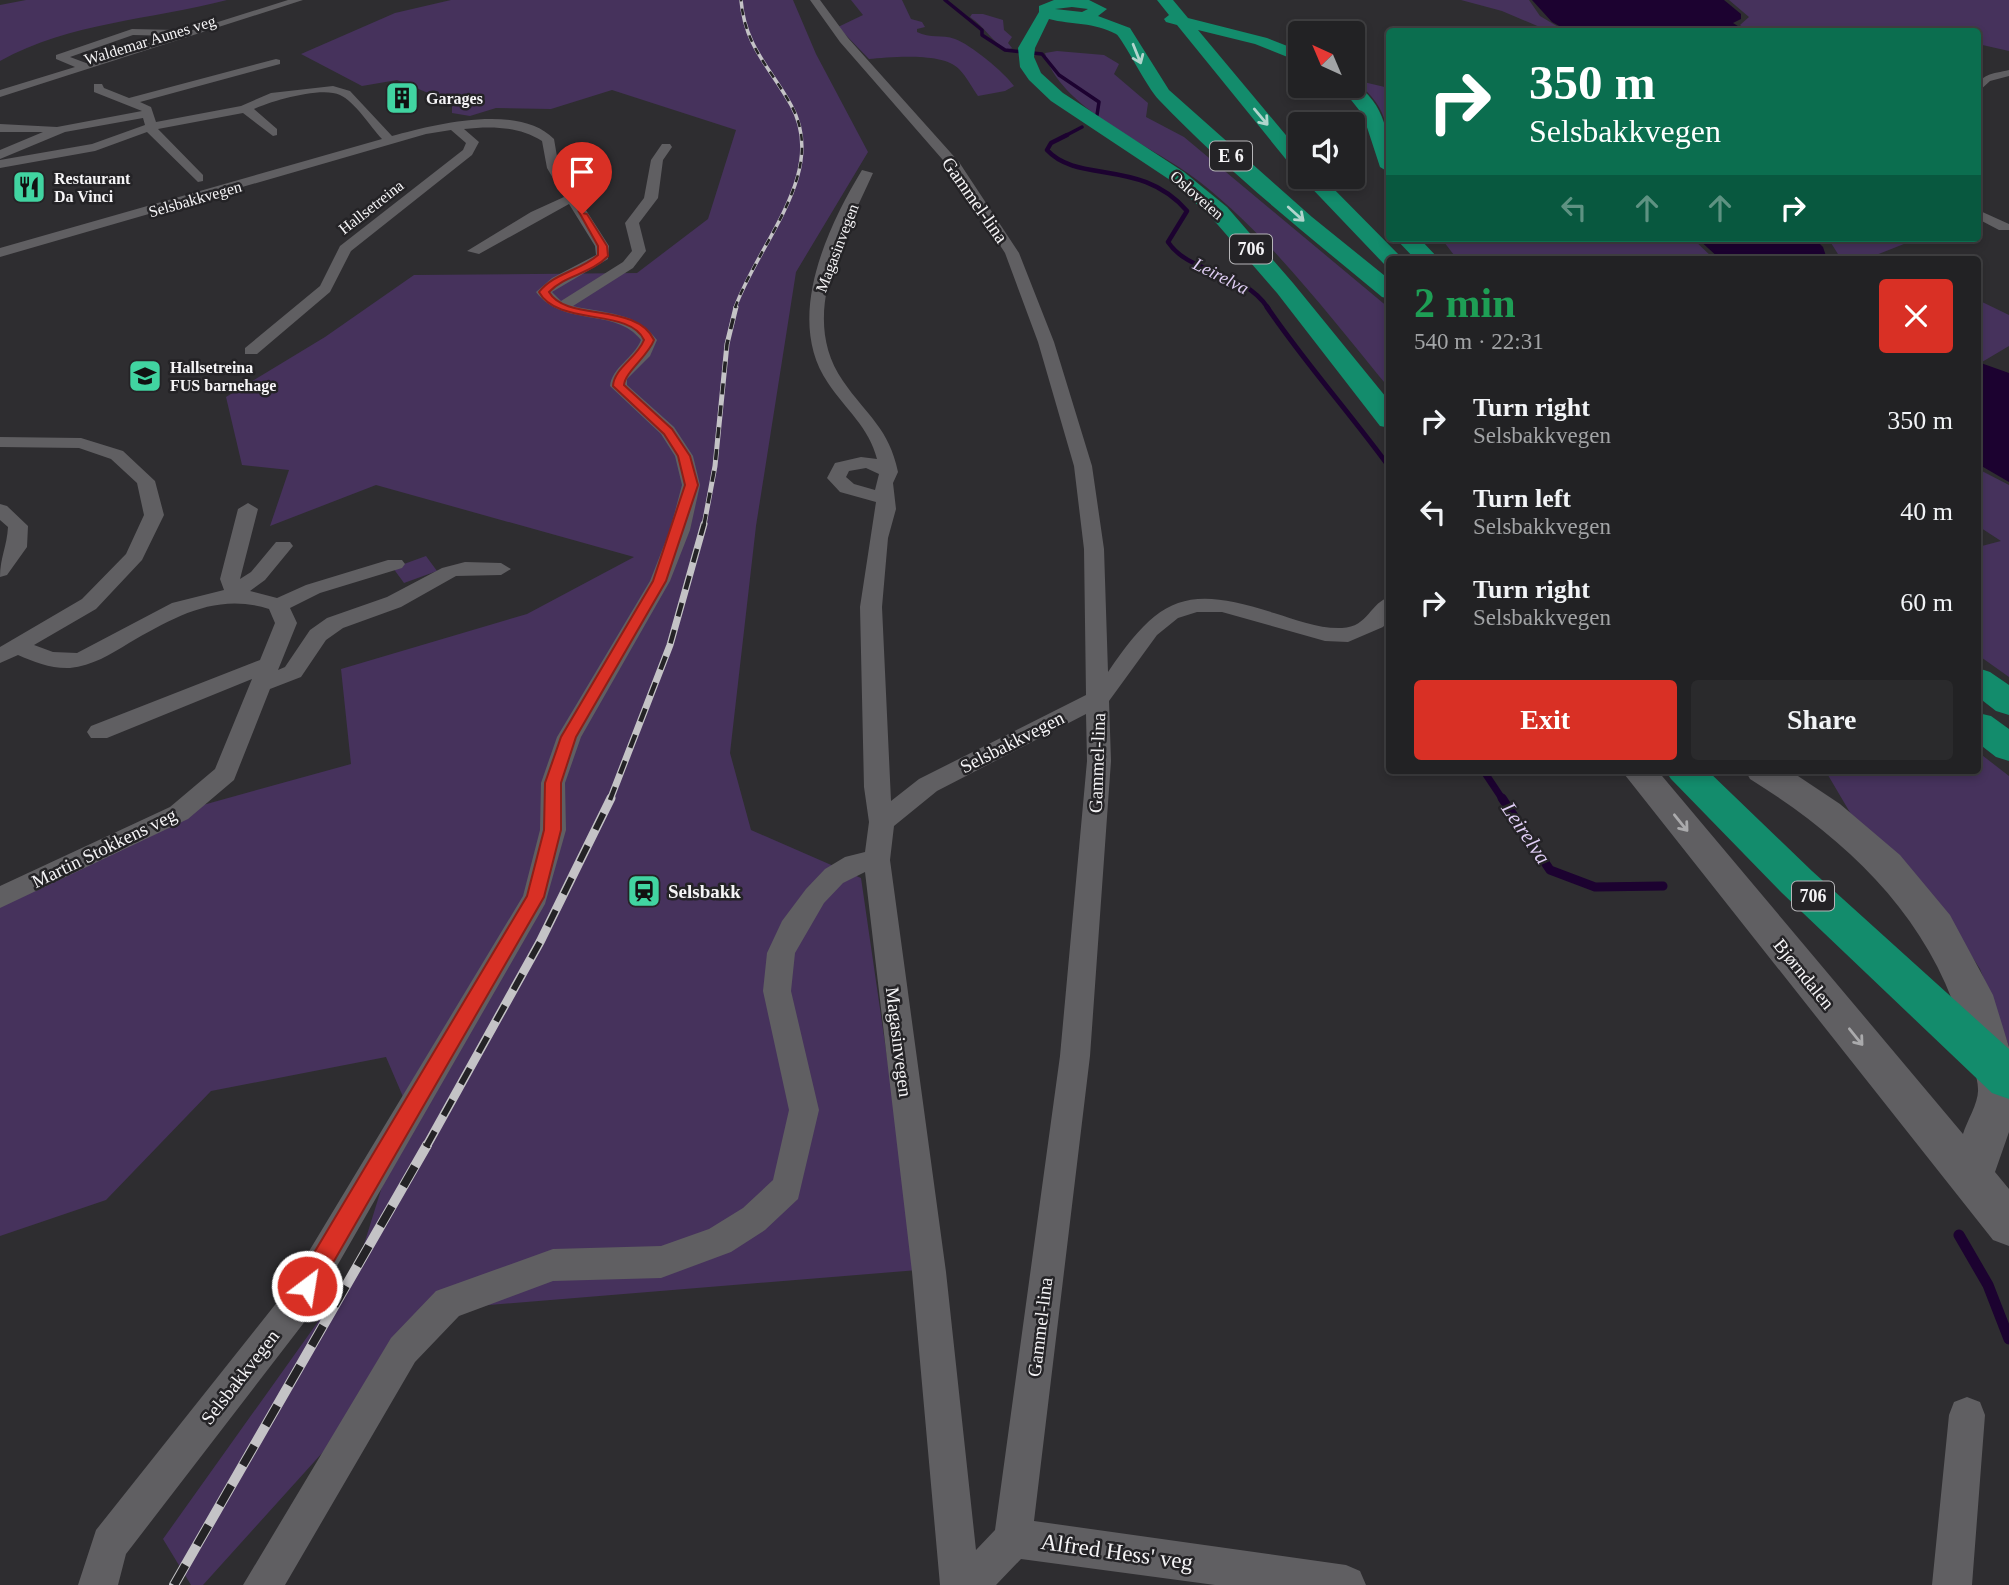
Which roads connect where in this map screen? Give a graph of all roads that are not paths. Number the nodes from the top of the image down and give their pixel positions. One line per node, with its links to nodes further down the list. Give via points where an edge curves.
1 (298, 0): 4 (street, Waldemar Aunes veg)
2 (815, 0): 66 (street, Gammel-lina, via 844,40 954,165 1012,253 1046,342 1083,466 1094,549)
3 (1165, 0): 32 (highway, E 6, one-way to 32)
4 (286, 4): 11 (street, Waldemar Aunes veg); 21 (street, Waldemar Aunes veg, via 301,8)
5 (1037, 7): 8 (highway); 8 (highway, via 1087,3); 10 (highway)
6 (1198, 10): 12 (highway)
7 (1125, 12): 8 (highway)
8 (1084, 15): 10 (highway); 47 (highway, E 6, one-way to 47, via 1129,36 1137,57 1163,94 1304,222)
9 (1159, 17): 13 (highway, via 1231,33)
10 (1032, 32): 50 (highway, Osloveien / 706, via 1025,45 1037,79 1177,176 1219,212)
11 (190, 35): 15 (street, Waldemar Aunes veg); 15 (street, Waldemar Aunes veg, via 132,32 60,57)
12 (1234, 51)
13 (1288, 53)
14 (275, 62): 22 (street)
15 (88, 68): 19 (street, Waldemar Aunes veg)
16 (2009, 73): 17 (street, via 1986,79)
17 (1981, 85)
18 (98, 86): 22 (street, Selsbakkvegen, via 98,90)
19 (0, 94)
20 (1359, 98): 34 (highway, via 1372,114)
21 (0, 101)
22 (128, 102): 25 (street, Selsbakkvegen)
23 (244, 108): 24 (street); 29 (street); 30 (street, via 271,96 341,90)
24 (218, 114): 25 (street); 25 (street)
25 (148, 118): 28 (street); 35 (street, via 95,147); 37 (street, Selsbakkvegen)
26 (453, 126): 30 (street, Selsbakkvegen); 39 (street, Selsbakkvegen, via 502,125 542,134 551,145 553,168); 49 (street, Hallsetreina, via 473,142 468,152 345,249 335,279)
27 (0, 128): 28 (street)
28 (58, 130): 33 (street)
29 (273, 132)
30 (390, 141): 44 (street, Selsbakkvegen)
31 (666, 147): 48 (street, via 657,160 652,195 632,223 639,251 628,265)
32 (1288, 150)
33 (0, 155)
34 (1386, 155)
35 (0, 164)
36 (867, 173): 52 (street, Magasinvegen, via 818,291 819,340 825,364 839,389 858,406 884,443)
37 (198, 178)
38 (1323, 189): 45 (highway)
39 (572, 198): 43 (street); 48 (street, Selsbakkvegen, via 602,246 603,256 552,283 544,292)
40 (1981, 216): 41 (street)
41 (2004, 227)
42 (1410, 242): 46 (highway)
43 (474, 251)
44 (0, 253)
45 (1389, 256)
46 (1426, 256)
47 (1386, 289)
48 (563, 306): 82 (street, Selsbakkvegen, via 645,331 649,340 644,353 619,378 618,386 668,431 684,456 691,485 680,530 660,581 569,737 553,783 553,830 536,897 294,1308 110,1544)
49 (251, 351)
50 (1386, 415)
51 (0, 442): 63 (street, via 81,443 117,456 146,481 154,515 135,556 89,604)
52 (889, 472): 53 (street, Magasinvegen); 53 (street, via 875,462 859,461 842,467 836,478 847,488)
53 (884, 498): 74 (street, Magasinvegen, via 871,607 876,787)
54 (248, 509): 60 (street, via 230,579)
55 (0, 510): 59 (street, via 18,526 17,547)
56 (283, 546): 60 (street, via 258,576)
57 (396, 564): 61 (street, via 313,589)
58 (501, 569): 64 (street, via 449,572 394,602 335,623 318,635 293,672)
59 (0, 571)
60 (235, 592): 61 (street); 63 (street, via 193,602 76,660)
61 (278, 605): 64 (street, Martin Stokkens veg, via 286,623)
62 (1386, 608): 66 (street, Selsbakkvegen, via 1372,626 1340,636 1222,605 1174,611 1155,623)
63 (9, 652)
64 (266, 674): 69 (street); 76 (street, Martin Stokkens veg, via 225,774 179,813)
65 (1981, 682): 67 (highway)
66 (1099, 698): 74 (street, Selsbakkvegen, via 928,785); 81 (street, Gammel-lina, via 1100,761 1075,1056)
67 (2009, 703)
68 (1981, 727): 70 (highway)
69 (99, 732)
70 (2009, 748)
71 (1641, 774): 78 (main road, Bjørndalen, one-way to 78)
72 (1688, 774): 77 (highway, 706, via 1945,1020)
73 (1769, 774): 77 (main road, via 1804,795 1868,847 1935,923 1974,997)
74 (882, 822): 75 (street, Magasinvegen)
75 (877, 860): 83 (street, via 854,864 834,876 800,918 781,953 778,990 804,1110 787,1188 754,1219 719,1241 661,1262 553,1265 448,1303 403,1350); 84 (street, Magasinvegen, via 929,1272)
76 (0, 898)
77 (2006, 1094): 78 (main road)
78 (1971, 1177): 79 (main road, Bjørndalen)
79 (2009, 1224)
80 (1967, 1415): 87 (street)
81 (1013, 1539): 85 (street); 86 (street, Alfred Hess' veg)
82 (98, 1585)
83 (263, 1585)
84 (960, 1585)
85 (969, 1585)
86 (1346, 1585)
87 (1952, 1585)

